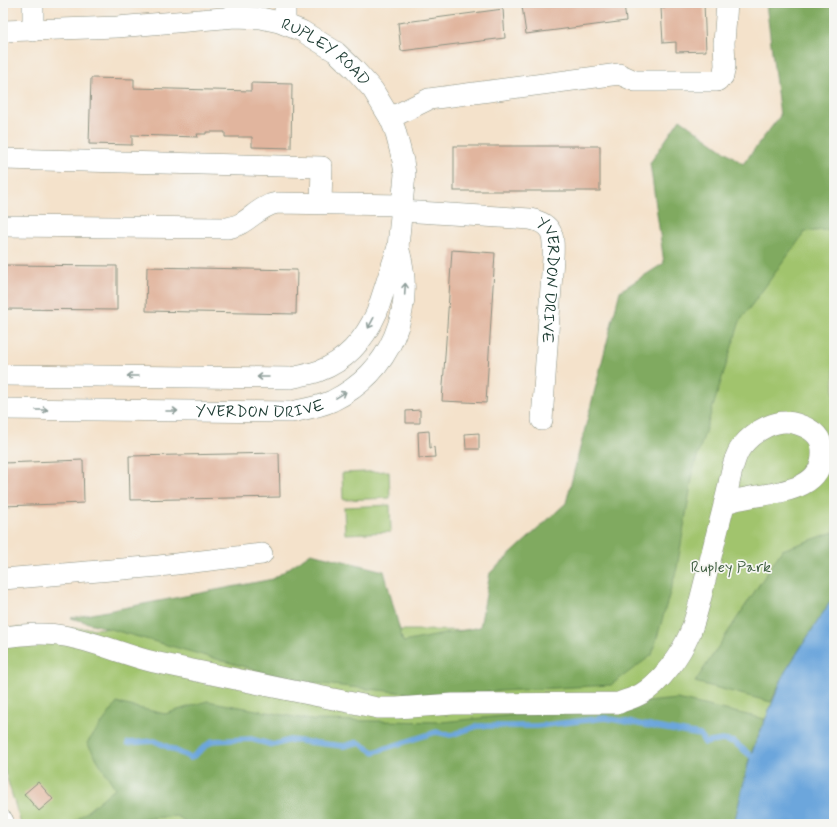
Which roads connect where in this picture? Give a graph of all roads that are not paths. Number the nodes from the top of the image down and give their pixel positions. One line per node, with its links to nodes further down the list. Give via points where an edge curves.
1 (33, 3): 5 (street)
2 (285, 3): 4 (street)
3 (727, 3): 7 (street, via 725,66 723,76 717,81 635,81 619,74 429,99)
4 (285, 24): 5 (street, RUPLEY ROAD, via 261,18 235,17 116,27); 7 (street, RUPLEY ROAD, via 302,31 336,52 373,90)
5 (33, 30): 6 (street, RUPLEY ROAD)
6 (3, 31)
7 (390, 118): 10 (street, RUPLEY ROAD, via 401,151 405,174)
8 (3, 159): 9 (street, via 322,167)
9 (321, 202): 10 (street); 11 (street, via 270,204 239,225 227,228)
10 (402, 208): 12 (street, YVERDON DRIVE); 15 (street, YVERDON DRIVE, via 530,219 542,223 551,231 554,239)
11 (3, 226)
12 (398, 247): 13 (street, YVERDON DRIVE, one-way to 13, via 377,312 360,342 344,358 317,372 291,378); 14 (street, YVERDON DRIVE, one-way to 12, via 289,412 310,409 332,401 355,387 373,370 388,350 396,333 403,309 405,284)
13 (3, 375)
14 (3, 409)
15 (542, 420)
16 (724, 504): 16 (street, via 735,461 741,447 752,435 763,427 782,423 808,427 818,435 822,448 822,462 817,473 806,484 793,490 745,497); 19 (street, via 690,634 667,671 656,683 643,694 619,703 453,704 378,708 152,661 64,636 41,634)
17 (262, 554): 18 (street, via 159,566)
18 (3, 579)
19 (3, 637)
20 (3, 821): 21 (street)
21 (4, 824)

